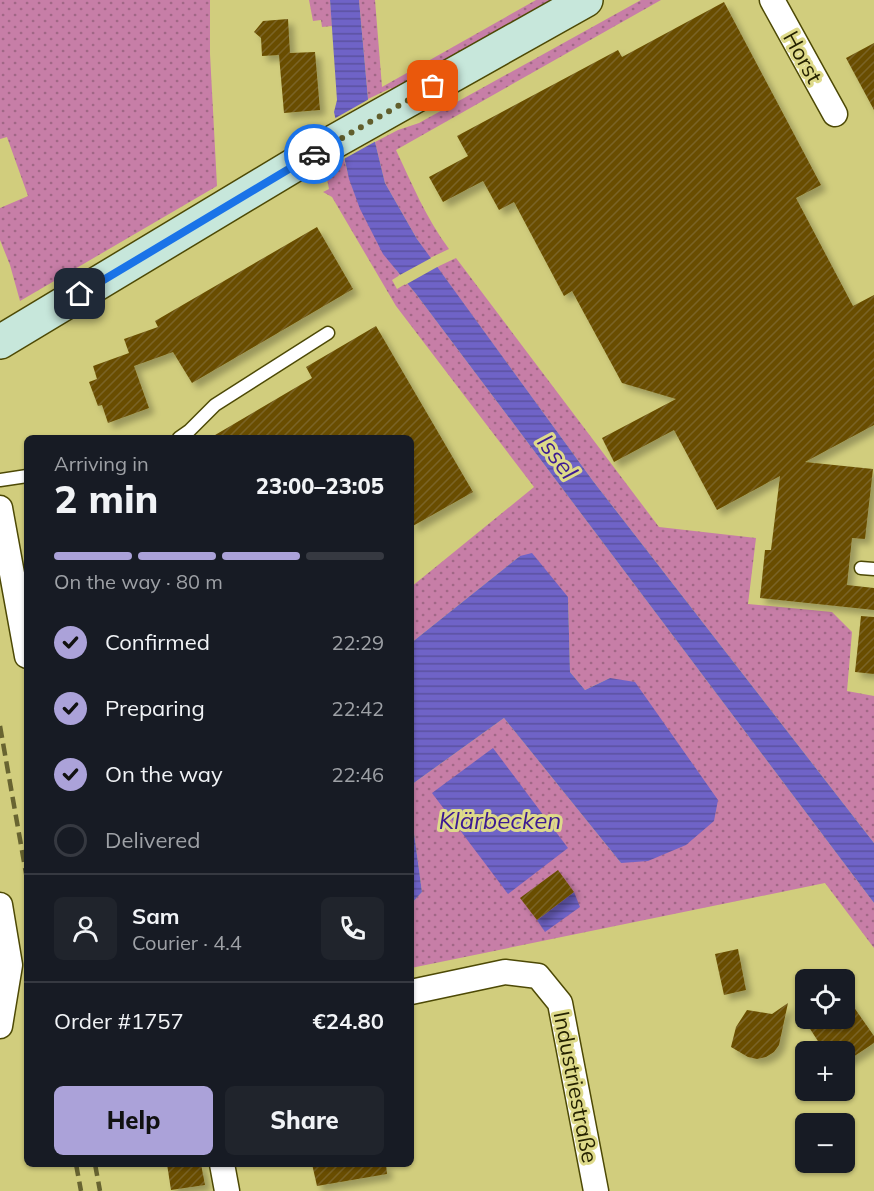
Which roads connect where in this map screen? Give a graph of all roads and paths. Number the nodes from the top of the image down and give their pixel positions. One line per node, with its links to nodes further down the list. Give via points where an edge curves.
1 (586, 0): 5 (main road, via 321,149)
2 (772, 0): 3 (street, Horst)
3 (835, 114)
4 (328, 333): 6 (lane, via 215,405)
5 (0, 342)
6 (183, 435)
7 (24, 476): 8 (lane)
8 (0, 480)
9 (0, 508): 10 (street)
10 (24, 640)
11 (0, 905): 13 (street, via 10,964)
12 (414, 991): 17 (street, Industriestraße, via 505,972 538,976 560,1003)
13 (3, 1003): 14 (street)
14 (0, 1026)
15 (223, 1167): 16 (street)
16 (227, 1191)
17 (596, 1191)

